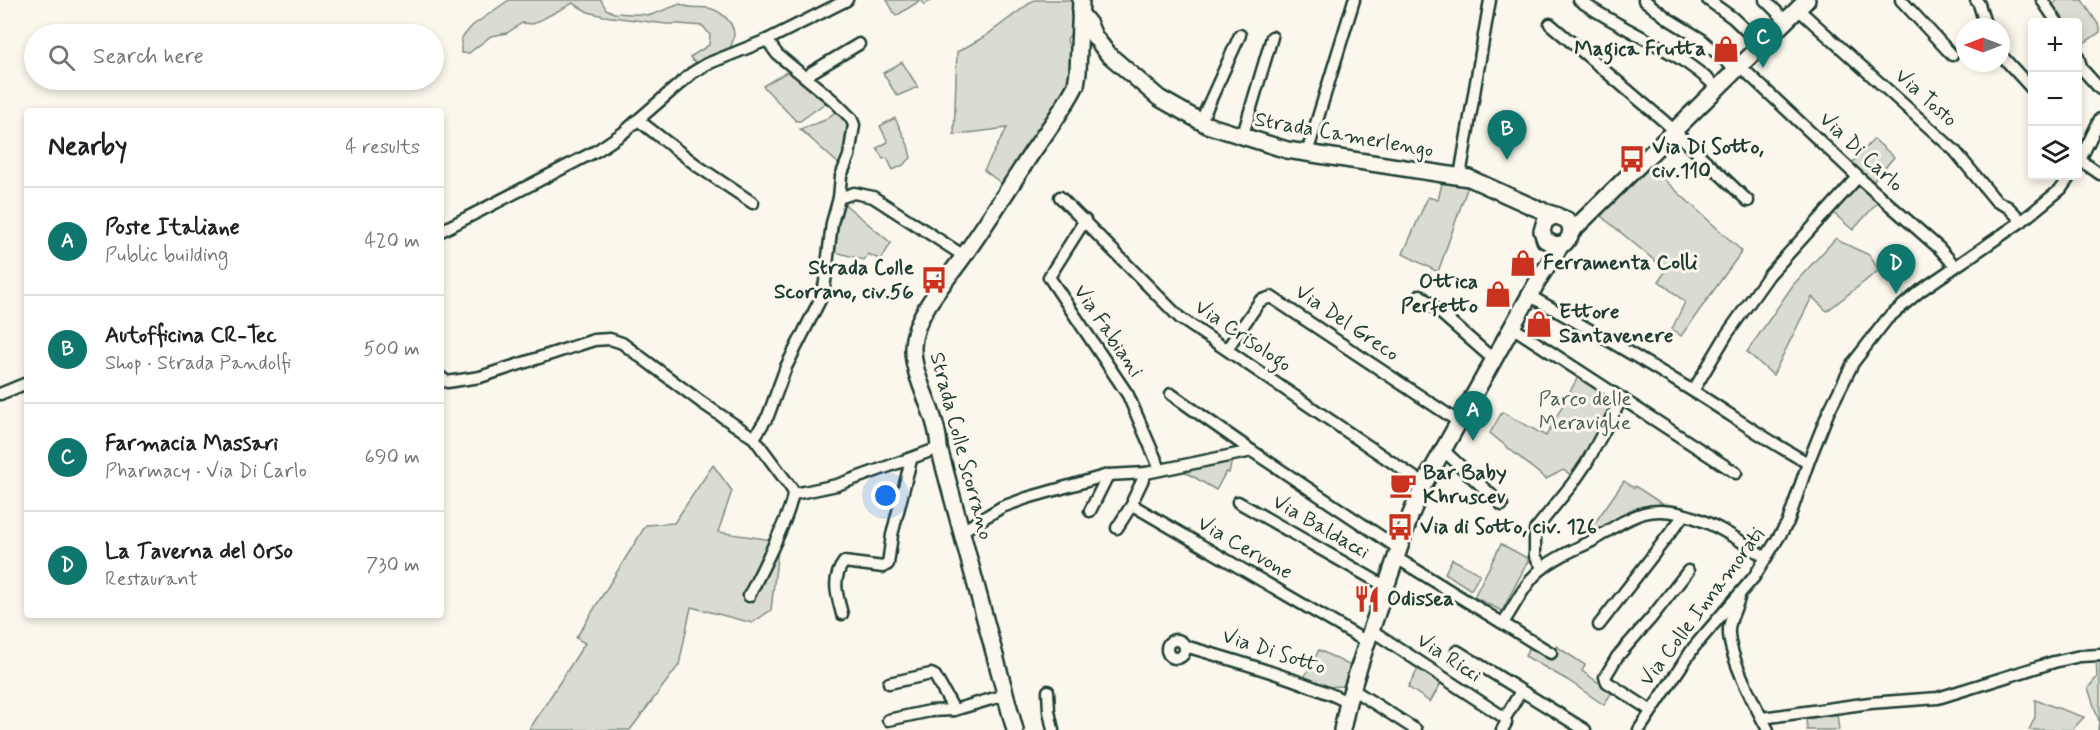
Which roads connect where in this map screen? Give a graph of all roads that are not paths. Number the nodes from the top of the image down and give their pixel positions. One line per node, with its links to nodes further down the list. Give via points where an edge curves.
1 (847, 0): 19 (street)
2 (1354, 0): 35 (street)
3 (1490, 0): 39 (street)
4 (1579, 0): 28 (street, via 1678,59)
5 (1644, 0): 24 (street)
6 (1708, 0): 21 (street)
7 (1765, 0): 15 (street)
8 (1901, 0): 22 (street)
9 (1976, 0): 13 (street)
10 (2042, 0): 14 (street)
11 (1802, 4): 15 (street); 50 (street, Via Tosto, via 1955,151 1996,201)
12 (1081, 6): 31 (street, Strada Camerlengo, via 1102,49 1159,98); 55 (street, Strada Colle Scorrano, via 1076,85)
13 (1983, 18)
14 (2054, 18)
15 (1786, 21): 21 (street)
16 (1550, 24): 33 (street)
17 (1240, 35): 31 (street)
18 (1272, 37): 34 (street)
19 (767, 40): 26 (street, via 777,54); 30 (street, via 692,73)
20 (859, 44): 26 (street)
21 (1761, 45): 24 (street)
22 (1952, 55)
23 (2010, 65): 27 (street)
24 (1738, 68): 28 (street); 40 (street, Via Di Carlo)
25 (2082, 69): 29 (street)
26 (807, 78): 43 (street, via 853,121)
27 (2028, 85)
28 (1717, 88): 33 (street)
29 (2100, 89)
30 (638, 120): 45 (street); 51 (street, via 598,150)
31 (1201, 121): 34 (street, Strada Camerlengo)
32 (2099, 124): 36 (street)
33 (1674, 130): 44 (street); 47 (street)
34 (1242, 138): 35 (street, Strada Camerlengo)
35 (1307, 153): 39 (street, Strada Camerlengo)
36 (2082, 156)
37 (2082, 164): 38 (street)
38 (2100, 174)
39 (1460, 176): 46 (street, Strada Camerlengo)
40 (1858, 177): 56 (street, Via Di Carlo); 65 (street, via 1769,275)
41 (2067, 180): 50 (street, Via Colle Innamorati)
42 (1060, 197): 49 (street, Via Crisologo)
43 (839, 198): 55 (street, via 854,193 873,197); 70 (street, via 821,298 786,367 768,417)
44 (1748, 201)
45 (753, 203)
46 (1531, 207): 48 (street, Strada Camerlengo); 53 (street)
47 (1596, 208): 48 (street); 52 (street)
48 (1560, 216): 52 (street, via 1570,223); 53 (street, via 1547,219)
49 (1085, 220): 61 (street, Via Crisologo, via 1180,318); 76 (street, Via Fabiani, via 1048,277 1128,395)
50 (2022, 221): 56 (street, Via Colle Innamorati)
51 (444, 229)
52 (1571, 232): 54 (street)
53 (1544, 233): 54 (street, via 1552,244); 57 (street)
54 (1561, 244): 57 (street)
55 (964, 256): 71 (street, Strada Colle Scorrano, via 930,303 914,339 914,359 939,434)
56 (1955, 266): 75 (street, Via Colle Innamorati, via 1887,319 1853,363)
57 (1540, 277): 59 (street)
58 (1420, 295): 62 (street)
59 (1530, 296): 60 (street); 65 (street)
60 (1512, 327): 62 (street); 68 (street)
61 (1227, 349): 69 (street, Via Del Greco, via 1260,301 1271,297); 80 (street, Via Crisologo)
62 (1494, 360): 69 (street)
63 (444, 380): 70 (street, via 480,377 594,340 610,339 622,343)
64 (24, 384): 66 (street)
65 (1693, 391): 75 (street)
66 (0, 394)
67 (1171, 394): 73 (street)
68 (1622, 398): 78 (street); 91 (street, via 1586,464 1535,530 1535,556)
69 (1459, 422): 72 (street)
70 (754, 438): 81 (street)
71 (939, 448): 74 (street); 88 (street, Strada Colle Scorrano)
72 (1443, 450): 80 (street); 84 (street)
73 (1252, 451): 76 (street); 89 (street)
74 (911, 460): 81 (street, via 837,485); 96 (street, via 888,564 883,567 844,562 838,570 835,586)
75 (1808, 463): 90 (street, Via Colle Innamorati, via 1794,508)
76 (1160, 469): 77 (street)
77 (1146, 473): 79 (street); 83 (street)
78 (1736, 473)
79 (1108, 475): 85 (street); 88 (street, via 1002,507)
80 (1424, 484): 89 (street)
81 (794, 494): 95 (street)
82 (1238, 502): 93 (street, Via Baldacci)
83 (1133, 503): 87 (street); 99 (street, Via Cervone)
84 (1502, 505)
85 (1090, 511)
86 (1684, 515): 90 (street, via 1717,526); 91 (street, via 1657,511 1639,514); 98 (street)
87 (1117, 528)
88 (962, 531): 107 (street, Strada Colle Scorrano)
89 (1396, 553): 93 (street); 97 (street)
90 (1766, 558): 94 (street, Via Colle Innamorati)
91 (1543, 568): 97 (street, via 1530,581)
92 (1688, 571): 110 (street, Via Colle Innamorati, via 1605,677)
93 (1385, 586): 99 (street)
94 (1739, 595): 110 (street, Via Colle Innamorati, via 1694,647); 112 (street, via 1730,622 1731,647)
95 (749, 596)
96 (842, 614)
97 (1503, 624): 102 (street)
98 (1599, 625)
99 (1369, 636): 108 (street); 111 (street, Via Ricci)
100 (1185, 646): 108 (street, Via Di Sotto, via 1329,693)
101 (1457, 651): 106 (street)
102 (1551, 653)
103 (2100, 656): 112 (street, via 2054,662 1938,698)
104 (889, 683): 109 (street, via 931,674)
105 (1048, 691): 115 (street)
106 (1521, 691): 111 (street); 119 (street)
107 (1005, 695): 109 (street); 114 (street, Strada Colle Scorrano)
108 (1350, 696): 116 (street); 117 (street, Via Di Sotto)
109 (954, 710): 113 (street)
110 (1650, 710): 120 (street, Via Colle Innamorati)
111 (1505, 718): 118 (street)
112 (1762, 718): 121 (street)
113 (888, 720)
114 (1015, 730)
115 (1053, 730)
116 (1342, 730)
117 (1416, 730)
118 (1502, 730)
119 (1585, 730)
120 (1639, 730)
121 (1768, 730)

